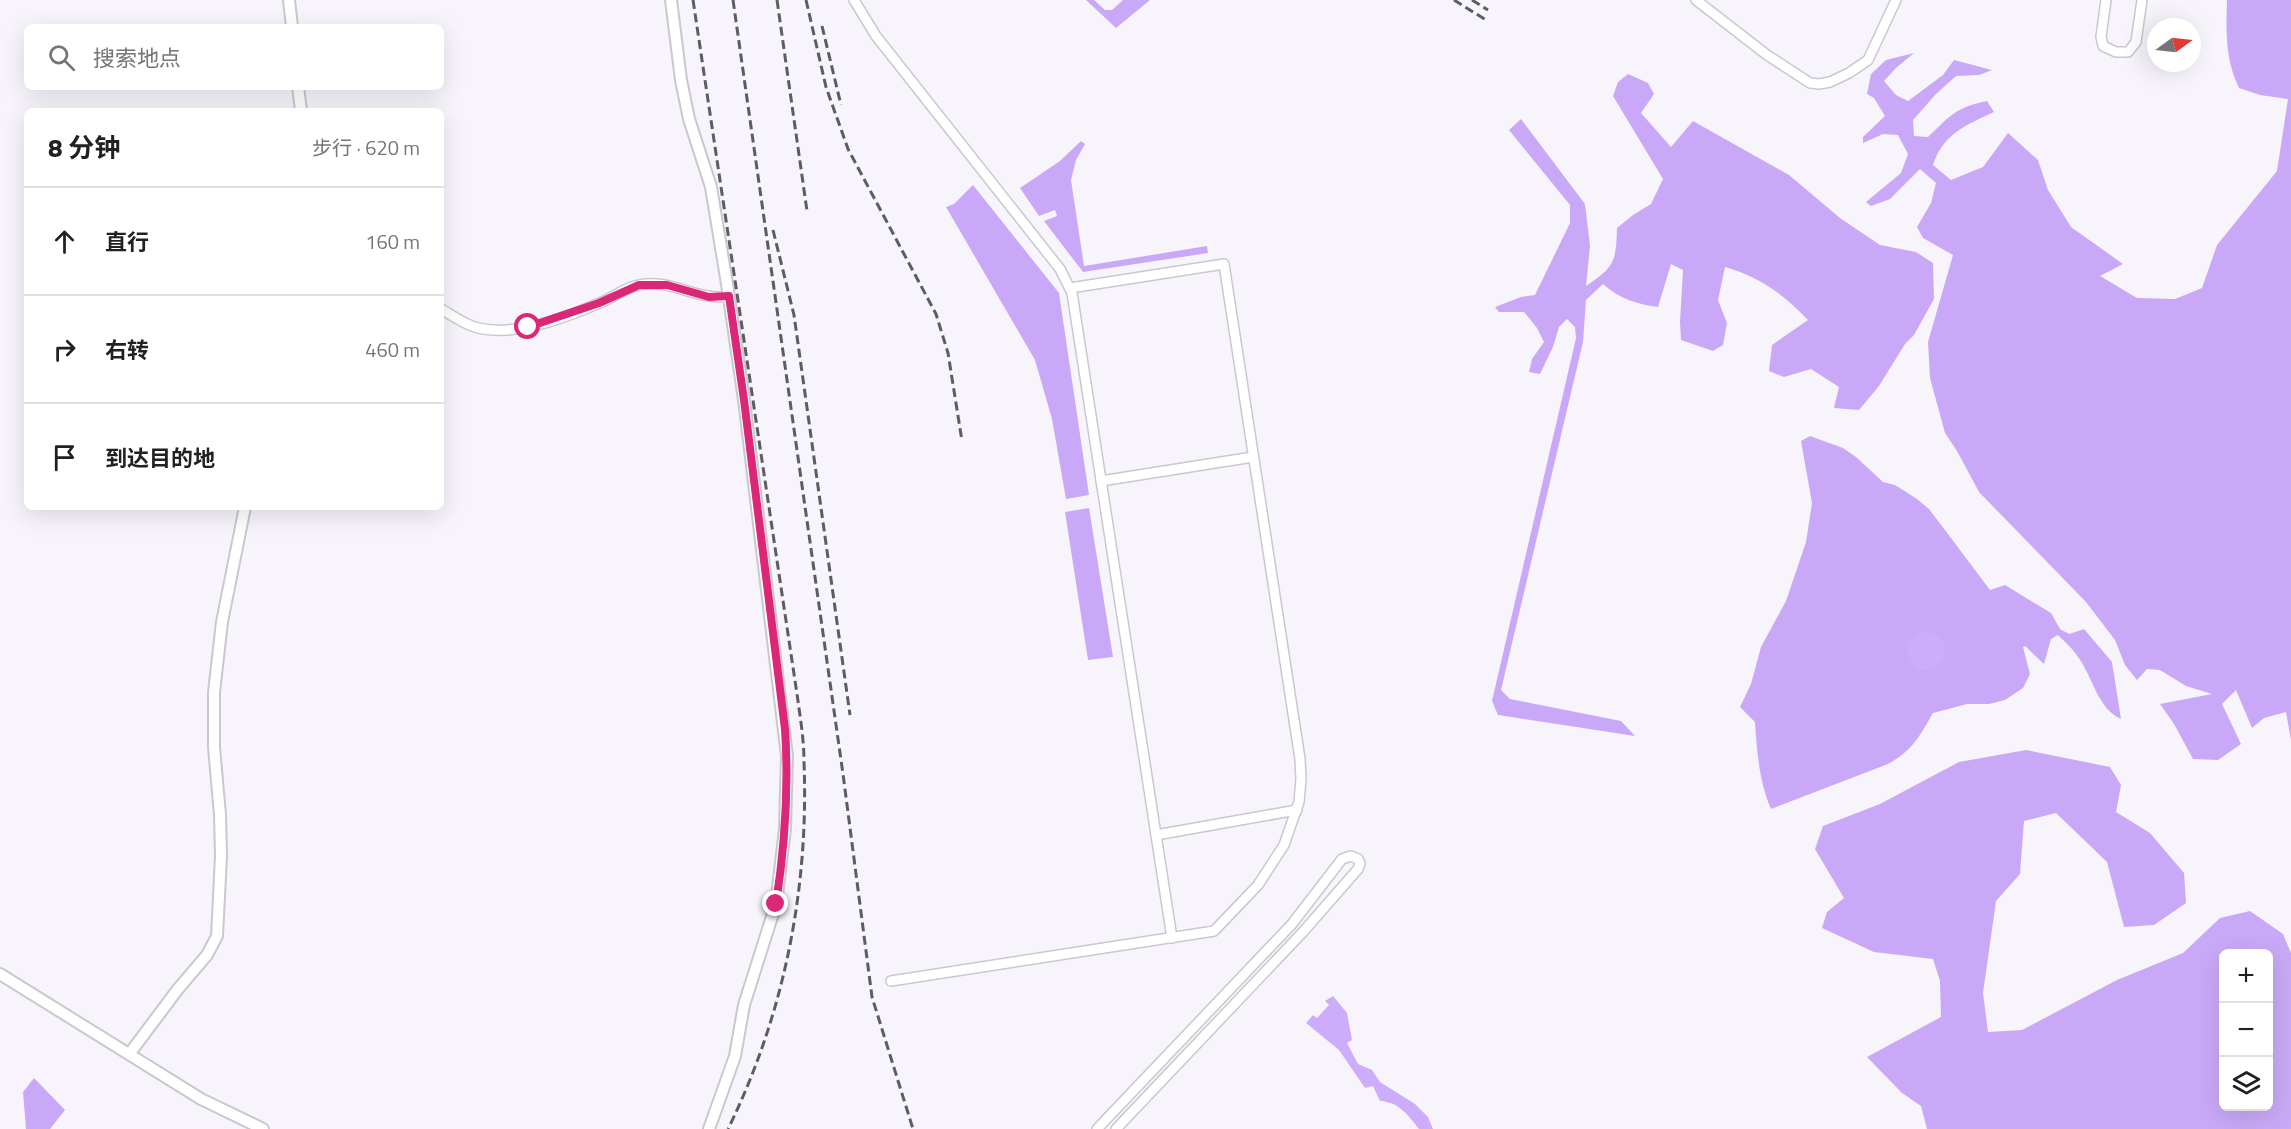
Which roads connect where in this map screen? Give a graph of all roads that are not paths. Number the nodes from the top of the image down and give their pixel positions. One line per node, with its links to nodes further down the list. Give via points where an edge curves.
1 (289, 0): 8 (street)
2 (671, 0): 12 (street, via 681,80 711,187)
3 (854, 0): 11 (street, via 876,36 1060,269)
4 (1696, 0): 5 (street, via 1767,55 1810,83 1819,84 1849,73 1868,60)
5 (1896, 0)
6 (2106, 0): 7 (street, via 2103,46 2128,52 2136,42)
7 (2142, 0)
8 (292, 24)
9 (298, 90): 10 (street)
10 (301, 108)
11 (1070, 288): 14 (street, via 1224,264); 15 (street)
12 (729, 296): 13 (street, via 709,297 667,285 639,285 541,324 504,329 478,328); 24 (street, via 785,729 786,829 776,904 744,1005 735,1056)
13 (444, 311)
14 (1253, 457): 15 (street); 17 (street, via 1300,759)
15 (1101, 481): 18 (street)
16 (244, 510): 22 (street, via 222,622 214,692 221,856 217,936 207,955)
17 (1297, 810): 18 (street); 19 (street, via 1284,845 1258,885 1214,931)
18 (1156, 835): 19 (street)
19 (1172, 938): 21 (street)
20 (0, 974): 22 (street)
21 (891, 981)
22 (130, 1053): 23 (street, via 201,1099)
23 (263, 1129)
24 (709, 1129)
25 (1097, 1129): 26 (street, via 1292,924 1342,860 1351,856 1358,859 1358,869 1302,933)
26 (1116, 1129)

